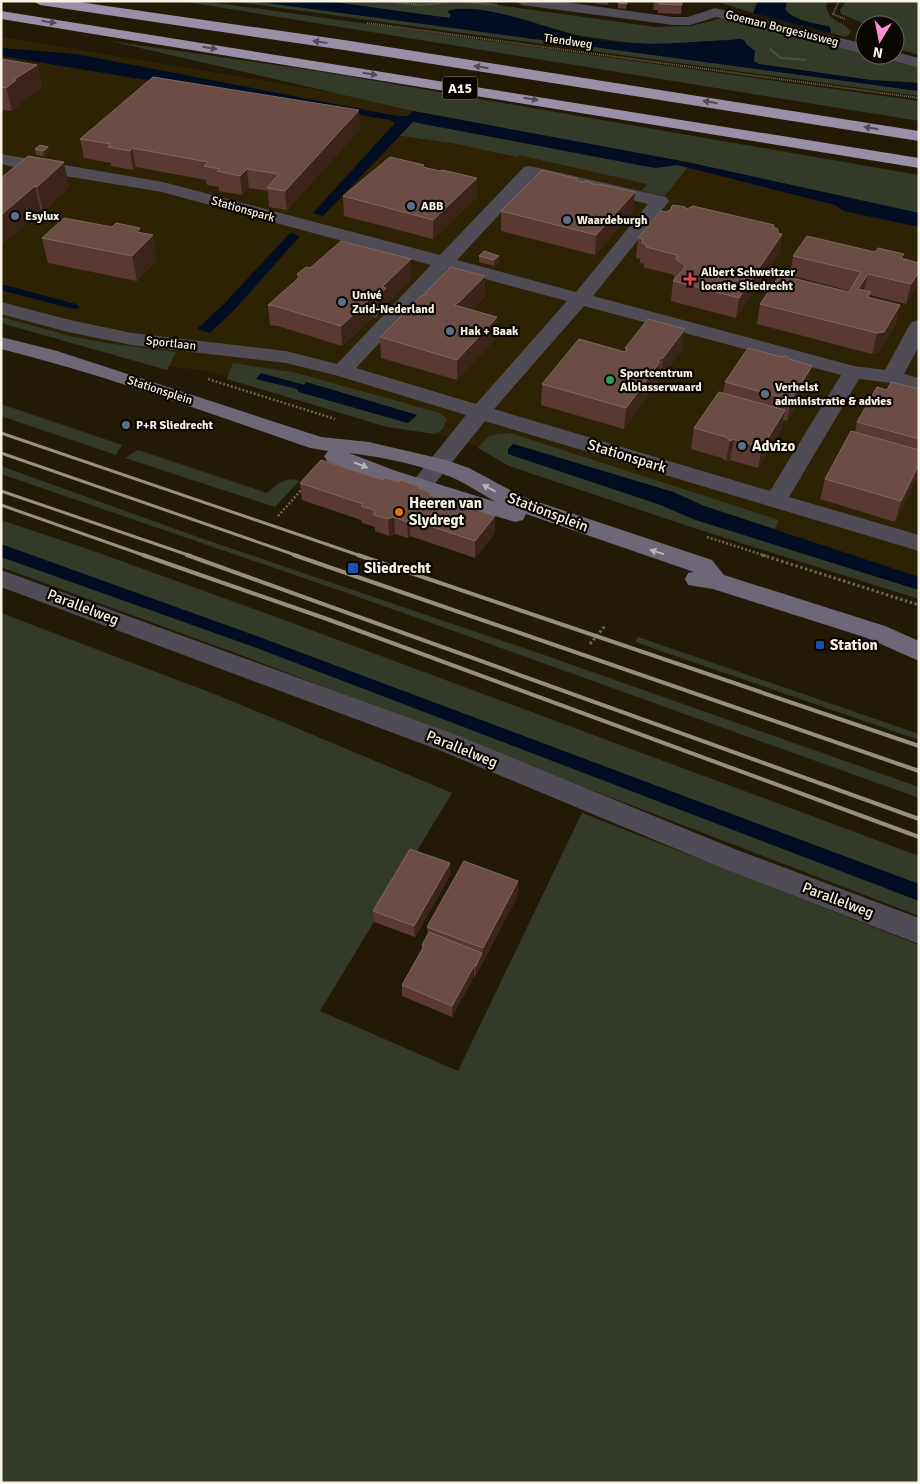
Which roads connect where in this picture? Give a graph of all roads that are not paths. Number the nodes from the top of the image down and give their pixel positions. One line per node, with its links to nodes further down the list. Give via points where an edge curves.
1 (40, 1): 8 (highway, A15, one-way to 1)
2 (522, 1): 3 (street, Goeman Borgesiusweg, via 673,21 690,21)
3 (711, 6): 5 (street, Goeman Borgesiusweg)
4 (1, 15): 10 (highway, A15, one-way to 10)
5 (855, 46)
6 (905, 59): 7 (street)
7 (919, 63)
8 (919, 136)
9 (1, 159): 11 (street, Stationspark)
10 (919, 163)
11 (38, 166): 12 (street); 13 (street, Stationspark, via 163,187)
12 (1, 195)
13 (446, 262): 14 (street, Stationspark); 14 (street, via 530,171 660,202); 18 (street)
14 (580, 299): 19 (street, Stationspark); 22 (street)
15 (1, 308): 18 (street, Sportlaan, via 132,339 286,357)
16 (919, 326): 20 (street)
17 (1, 343): 23 (main road, Stationsplein, via 195,401)
18 (342, 371): 22 (street, Stationspark)
19 (854, 372): 20 (street, Stationspark); 26 (street)
20 (892, 378): 21 (street, Stationspark)
21 (919, 384)
22 (480, 412): 24 (street); 26 (street, Stationspark)
23 (326, 449): 24 (main road, Stationsplein, via 369,449); 25 (main road, Stationsplein, one-way to 25)
24 (438, 465): 25 (street); 29 (main road, Stationsplein, one-way to 24, via 703,566 515,502 461,473)
25 (421, 486): 29 (main road, Stationsplein, via 540,524 573,540 643,564 693,578)
26 (774, 501): 27 (street, Stationspark)
27 (919, 544)
28 (1, 578): 33 (street, Parallelweg, via 449,744 727,858)
29 (715, 580): 30 (main road, Stationsplein)
30 (876, 632): 31 (main road, Stationsplein); 32 (main road, Stationsplein)
31 (919, 637)
32 (919, 652)
33 (919, 931)

